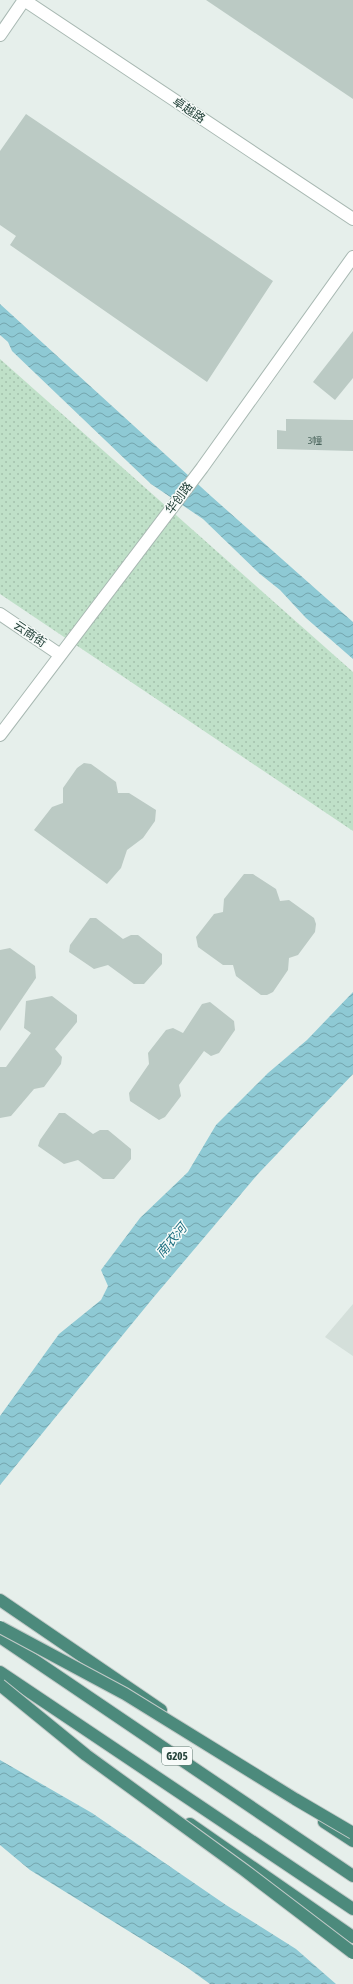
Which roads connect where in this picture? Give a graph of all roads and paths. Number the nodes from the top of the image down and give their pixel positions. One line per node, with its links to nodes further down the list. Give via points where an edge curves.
1 (24, 0): 2 (street); 3 (street, 卓越路)
2 (0, 35)
3 (353, 219)
4 (353, 257): 6 (street, 华创路, via 202,468)
5 (0, 614): 6 (street, 云商街)
6 (60, 654): 7 (street, 华创路)
7 (0, 735)
8 (0, 1600): 15 (highway)
9 (0, 1627): 14 (highway, bridge, via 125,1694)
10 (0, 1637): 16 (highway, G205)
11 (0, 1672): 17 (highway, G205)
12 (0, 1685): 19 (highway, bridge, via 86,1755)
13 (0, 1692): 18 (highway)
14 (353, 1833)
15 (353, 1841)
16 (353, 1876)
17 (353, 1909)
18 (353, 1937)
19 (353, 1953)

